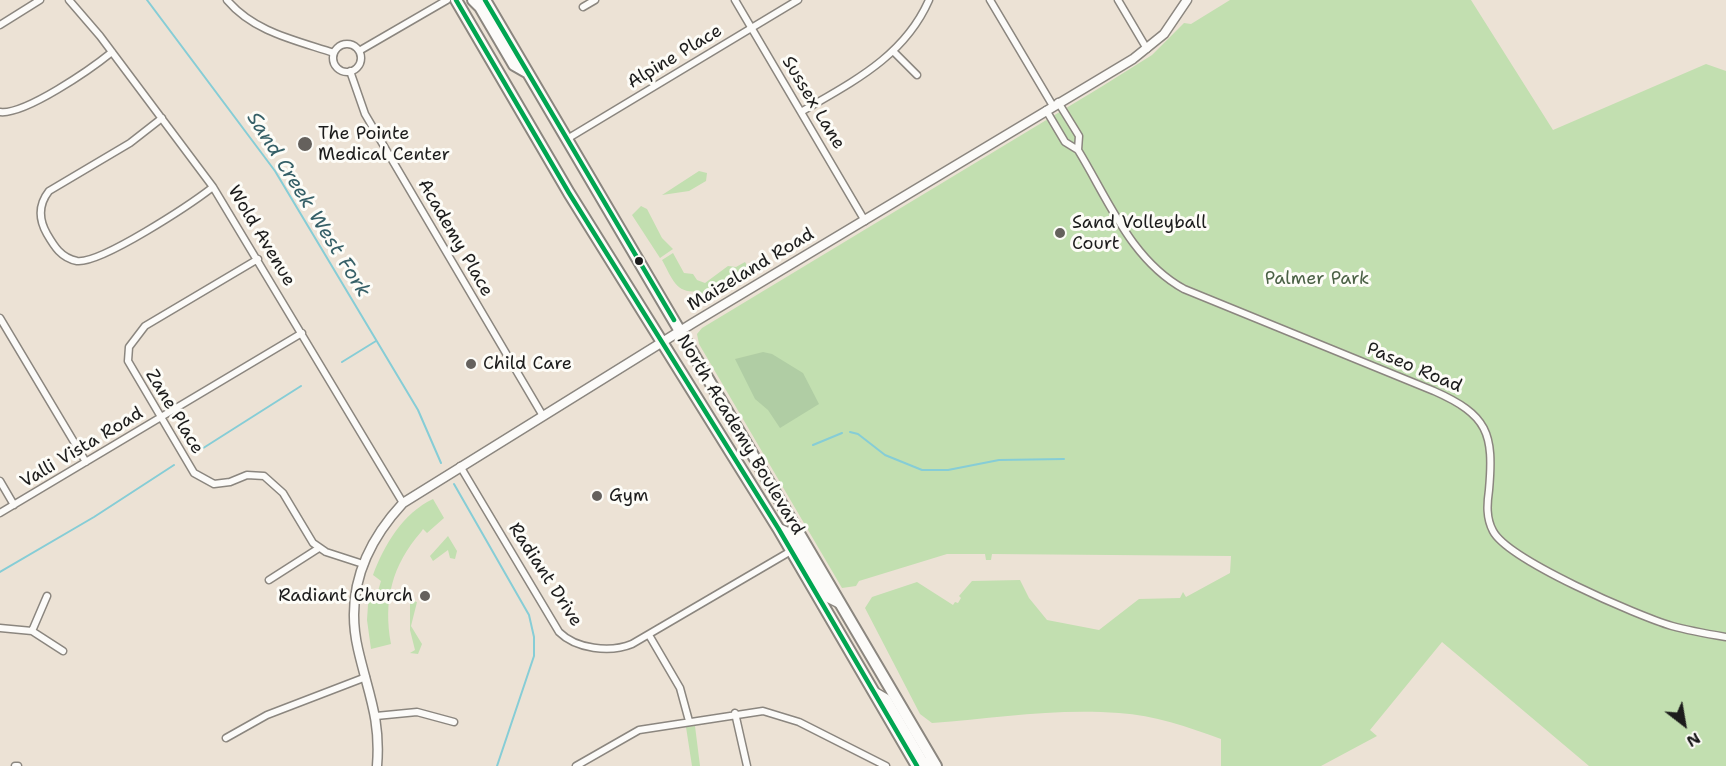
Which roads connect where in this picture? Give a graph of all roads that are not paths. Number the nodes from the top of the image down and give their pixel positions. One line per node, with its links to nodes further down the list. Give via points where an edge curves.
1 (40, 0): 16 (street)
2 (69, 0): 20 (street, Wold Avenue)
3 (227, 0): 22 (street, via 261,29)
4 (447, 0): 19 (street)
5 (456, 0): 38 (highway, North Academy Boulevard, via 569,193)
6 (473, 0): 24 (highway, via 514,65)
7 (485, 0): 24 (highway, North Academy Boulevard)
8 (595, 0): 15 (street)
9 (735, 0): 17 (street, Sussex Lane)
10 (798, 0): 17 (street, Alpine Place)
11 (929, 0): 21 (street)
12 (990, 0): 26 (street)
13 (1118, 0): 18 (street)
14 (1187, 0): 18 (main road, Maizeland Road, via 1171,26)
15 (583, 7)
16 (0, 25)
17 (752, 28): 28 (street, Sussex Lane); 30 (street, Alpine Place)
18 (1147, 49): 26 (main road, Maizeland Road)
19 (359, 51): 22 (street, via 347,44); 23 (street, via 360,61)
20 (112, 52): 27 (street, via 21,110); 29 (street, Wold Avenue)
21 (894, 52): 25 (street); 28 (street, via 866,74)
22 (334, 53): 23 (street, via 337,68)
23 (350, 71): 39 (street, Academy Place, via 365,114)
24 (529, 74): 30 (highway, North Academy Boulevard)
25 (917, 75)
26 (1052, 106): 31 (street, Paseo Road, via 1065,142); 31 (street, Paseo Road, via 1079,135); 33 (main road, Maizeland Road)
27 (0, 112)
28 (801, 112): 33 (street, Sussex Lane)
29 (162, 118): 32 (street, Wold Avenue); 32 (street, via 130,143 49,191 42,203 41,219 55,248 78,261 98,258)
30 (567, 139): 36 (highway, North Academy Boulevard)
31 (1078, 150): 57 (street, Paseo Road, via 1136,248 1163,276 1192,292 1434,391 1469,410 1489,439 1492,457 1488,517 1494,534 1505,546 1633,611 1672,626)
32 (213, 187): 34 (street, Wold Avenue)
33 (865, 221): 36 (main road, Maizeland Road)
34 (258, 259): 37 (street, Wold Avenue); 40 (street, Zane Place, via 145,326 133,339 128,355 131,369)
35 (0, 318): 41 (street)
36 (680, 331): 38 (main road, Maizeland Road); 53 (highway, North Academy Boulevard)
37 (302, 333): 40 (street, Valli Vista Road); 44 (street, Wold Avenue)
38 (664, 342): 39 (main road, Maizeland Road); 47 (highway, North Academy Boulevard)
39 (543, 416): 42 (main road, Maizeland Road)
40 (161, 418): 41 (street, Valli Vista Road); 48 (street, Zane Place, via 200,479 222,484 247,475 264,476 279,487)
41 (86, 462): 45 (street, Valli Vista Road)
42 (460, 466): 44 (main road, Maizeland Road); 56 (street, Radiant Drive, via 563,636 582,646 611,648 626,647)
43 (0, 481): 45 (street)
44 (403, 503): 50 (main road, Maizeland Road, via 380,530)
45 (14, 505): 46 (street, Valli Vista Road)
46 (0, 513)
47 (778, 528): 49 (highway, North Academy Boulevard); 53 (main road, via 793,540 827,597)
48 (319, 548): 50 (street); 51 (street)
49 (791, 550): 56 (street, Radiant Drive); 60 (highway, North Academy Boulevard)
50 (363, 564): 59 (main road, Maizeland Road, via 354,620 357,650)
51 (269, 580)
52 (48, 596): 55 (street)
53 (839, 603): 66 (highway, North Academy Boulevard)
54 (0, 628): 55 (street)
55 (32, 631): 58 (street)
56 (649, 635): 63 (street, via 680,687)
57 (1726, 637)
58 (63, 651)
59 (366, 677): 62 (main road, Maizeland Road); 65 (street, via 267,715)
60 (874, 692): 66 (main road, via 886,699 923,762); 71 (highway, North Academy Boulevard)
61 (735, 713): 63 (street); 69 (street); 70 (street, via 780,714)
62 (376, 716): 64 (street, via 417,712); 67 (main road, Maizeland Road)
63 (689, 721): 68 (street, via 639,730)
64 (454, 722)
65 (226, 738)
66 (935, 765)
67 (377, 766)
68 (576, 766)
69 (747, 766)
70 (886, 766)
71 (917, 766)

